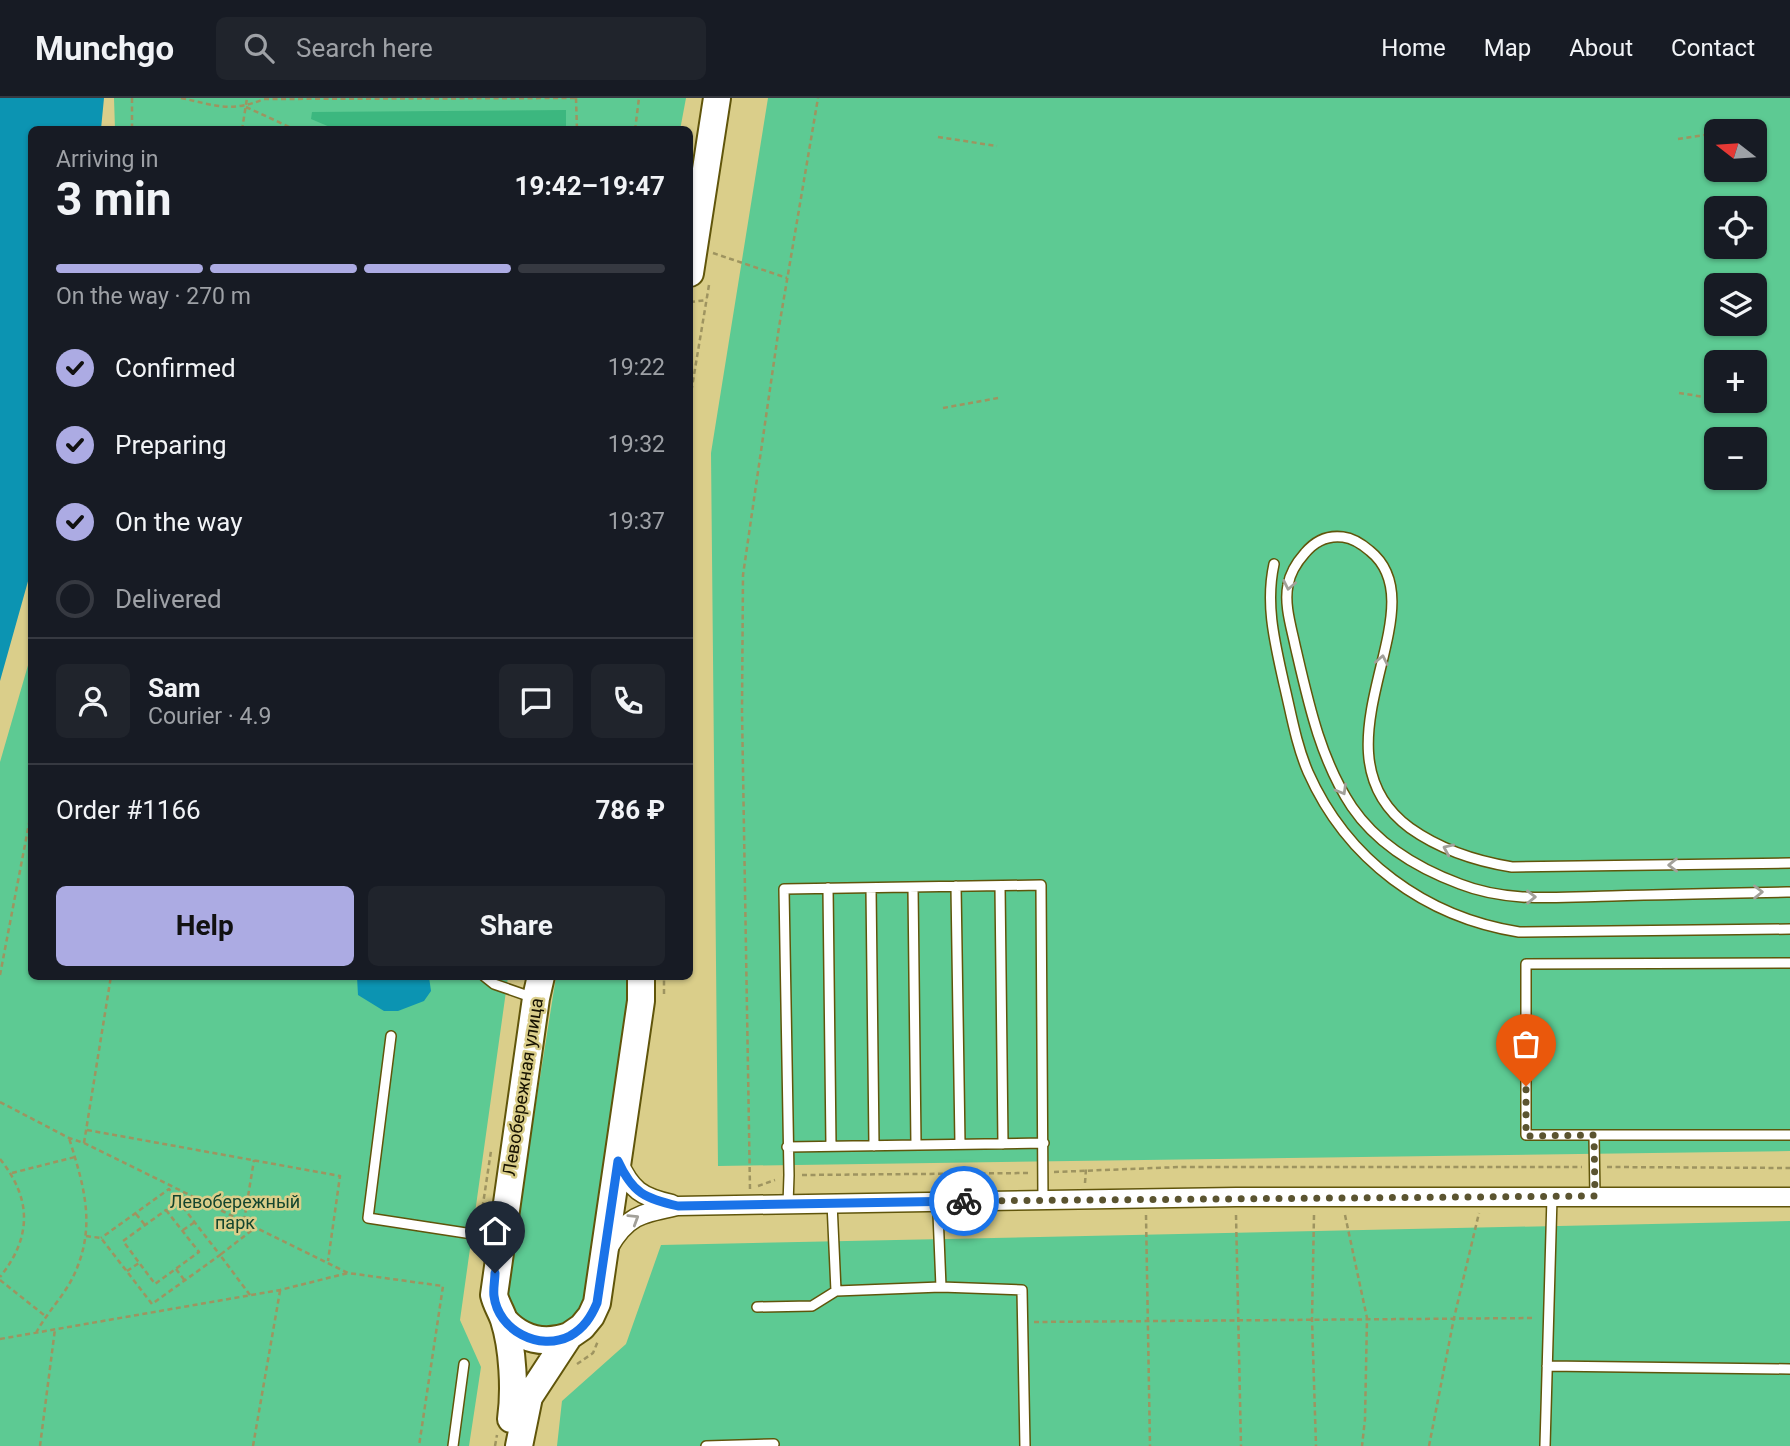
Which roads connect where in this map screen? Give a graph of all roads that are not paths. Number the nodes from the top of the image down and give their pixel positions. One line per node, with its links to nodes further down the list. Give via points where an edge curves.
1 (717, 98): 2 (main road)
2 (693, 254)
3 (1274, 564): 11 (lane, via 1270,618 1308,771 1347,835 1379,869 1413,895 1485,926 1519,932)
4 (1790, 863): 10 (lane, one-way to 10, via 1512,867 1455,853 1423,837 1383,803 1369,765 1369,727 1391,612 1391,580 1374,554 1343,537 1315,542 1298,561 1287,587 1287,604 1316,727 1333,774 1352,807 1393,851 1462,886 1518,898)
5 (956, 886): 6 (lane); 7 (lane); 20 (lane)
6 (1000, 886): 19 (lane, via 1041,885); 21 (lane)
7 (913, 887): 9 (lane); 22 (lane)
8 (828, 888): 9 (lane); 23 (lane); 25 (lane, via 784,889)
9 (871, 888): 24 (lane)
10 (1790, 892)
11 (1790, 929)
12 (1790, 963): 17 (lane, via 1526,964 1526,1136)
13 (489, 980): 15 (lane)
14 (641, 980): 26 (main road)
15 (538, 987): 35 (main road, Левобережная улица)
16 (391, 1036): 35 (lane, via 368,1218)
17 (1594, 1135): 18 (lane); 27 (lane)
18 (1790, 1135)
19 (1044, 1143): 21 (lane); 31 (lane)
20 (960, 1144): 21 (lane); 22 (lane)
21 (1003, 1144)
22 (916, 1145): 24 (lane)
23 (831, 1146): 24 (lane); 25 (lane)
24 (874, 1146)
25 (787, 1147): 33 (lane)
26 (618, 1161): 34 (street, via 634,1188 647,1198); 36 (main road)
27 (1595, 1196): 28 (street); 29 (street)
28 (1552, 1197): 31 (street); 43 (lane)
29 (1790, 1197)
30 (940, 1201): 31 (street); 32 (street); 37 (lane)
31 (1043, 1201)
32 (832, 1203): 33 (street); 38 (lane)
33 (788, 1205): 34 (street)
34 (678, 1206): 36 (street, one-way to 34, via 627,1221)
35 (500, 1241): 40 (main road, Левобережная улица, via 494,1295)
36 (604, 1255): 41 (main road, via 597,1303 582,1327)
37 (940, 1287): 38 (lane); 50 (lane, via 1022,1290)
38 (836, 1291): 39 (lane, via 812,1306)
39 (757, 1307)
40 (504, 1320): 41 (main road, via 529,1338 550,1341); 47 (main road, Левобережная улица, via 514,1394)
41 (569, 1336): 48 (main road, via 528,1397)
42 (464, 1364): 46 (lane)
43 (1547, 1366): 44 (lane); 51 (lane)
44 (1790, 1369)
45 (774, 1444): 49 (lane)
46 (453, 1446)
47 (506, 1446)
48 (519, 1446)
49 (706, 1446)
50 (1025, 1446)
51 (1545, 1446)

